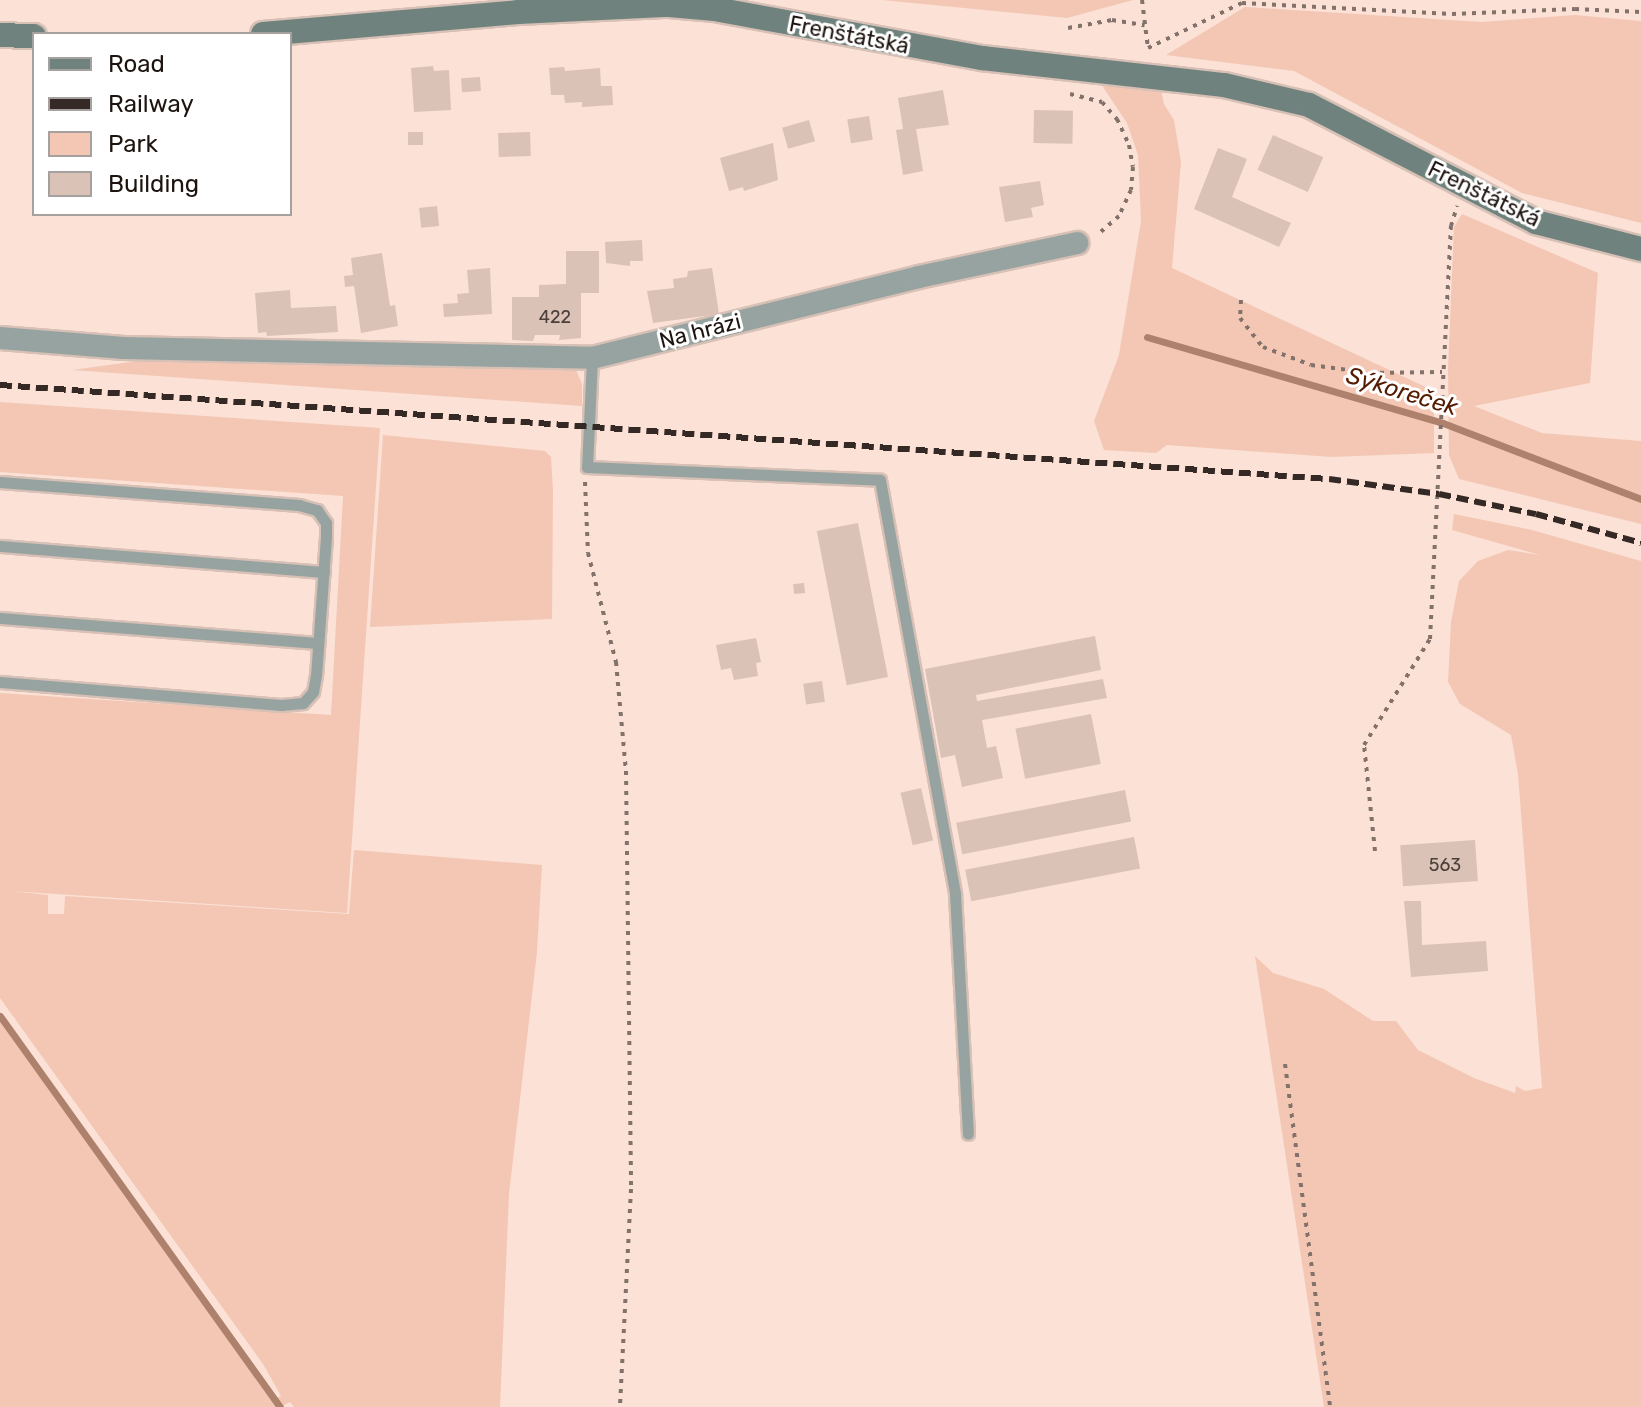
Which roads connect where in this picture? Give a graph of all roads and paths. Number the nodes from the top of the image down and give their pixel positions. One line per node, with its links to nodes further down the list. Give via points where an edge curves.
1 (1142, 0): 3 (path)
2 (1641, 12): 8 (path, via 1452,14 1242,3)
3 (1145, 25): 4 (path, via 1112,20); 8 (path)
4 (1068, 28)
5 (286, 32): 9 (main road, Frenštátská, via 669,5 982,58)
6 (0, 35): 7 (main road)
7 (32, 36)
8 (1148, 48): 9 (path)
9 (1149, 75): 11 (main road, Frenštátská, via 1309,105)
10 (1058, 92): 12 (path, via 1102,102 1117,119 1133,167 1131,190 1119,216 1100,233)
11 (1466, 188): 13 (main road, Frenštátská, via 1536,222); 17 (path, via 1451,226)
12 (1077, 243): 16 (street, Na hrázi)
13 (1641, 249)
14 (1241, 300): 17 (path, via 1240,318 1263,347 1311,365 1370,373)
15 (0, 338): 16 (street, Na hrázi, via 124,348)
16 (592, 358): 18 (lane)
17 (1442, 372): 25 (path, via 1430,639 1364,745)
18 (587, 467): 27 (lane, via 880,480 955,894); 28 (path, via 588,553 616,662 626,771 631,1189)
19 (0, 482): 21 (lane, via 299,505 317,510 326,523)
20 (0, 546): 21 (lane)
21 (324, 572): 23 (lane)
22 (0, 618): 23 (lane)
23 (318, 643): 24 (lane, via 313,692 303,703)
24 (0, 682)
25 (1375, 851)
26 (1285, 1064): 29 (path)
27 (968, 1134)
28 (620, 1407)
29 (1330, 1407)

